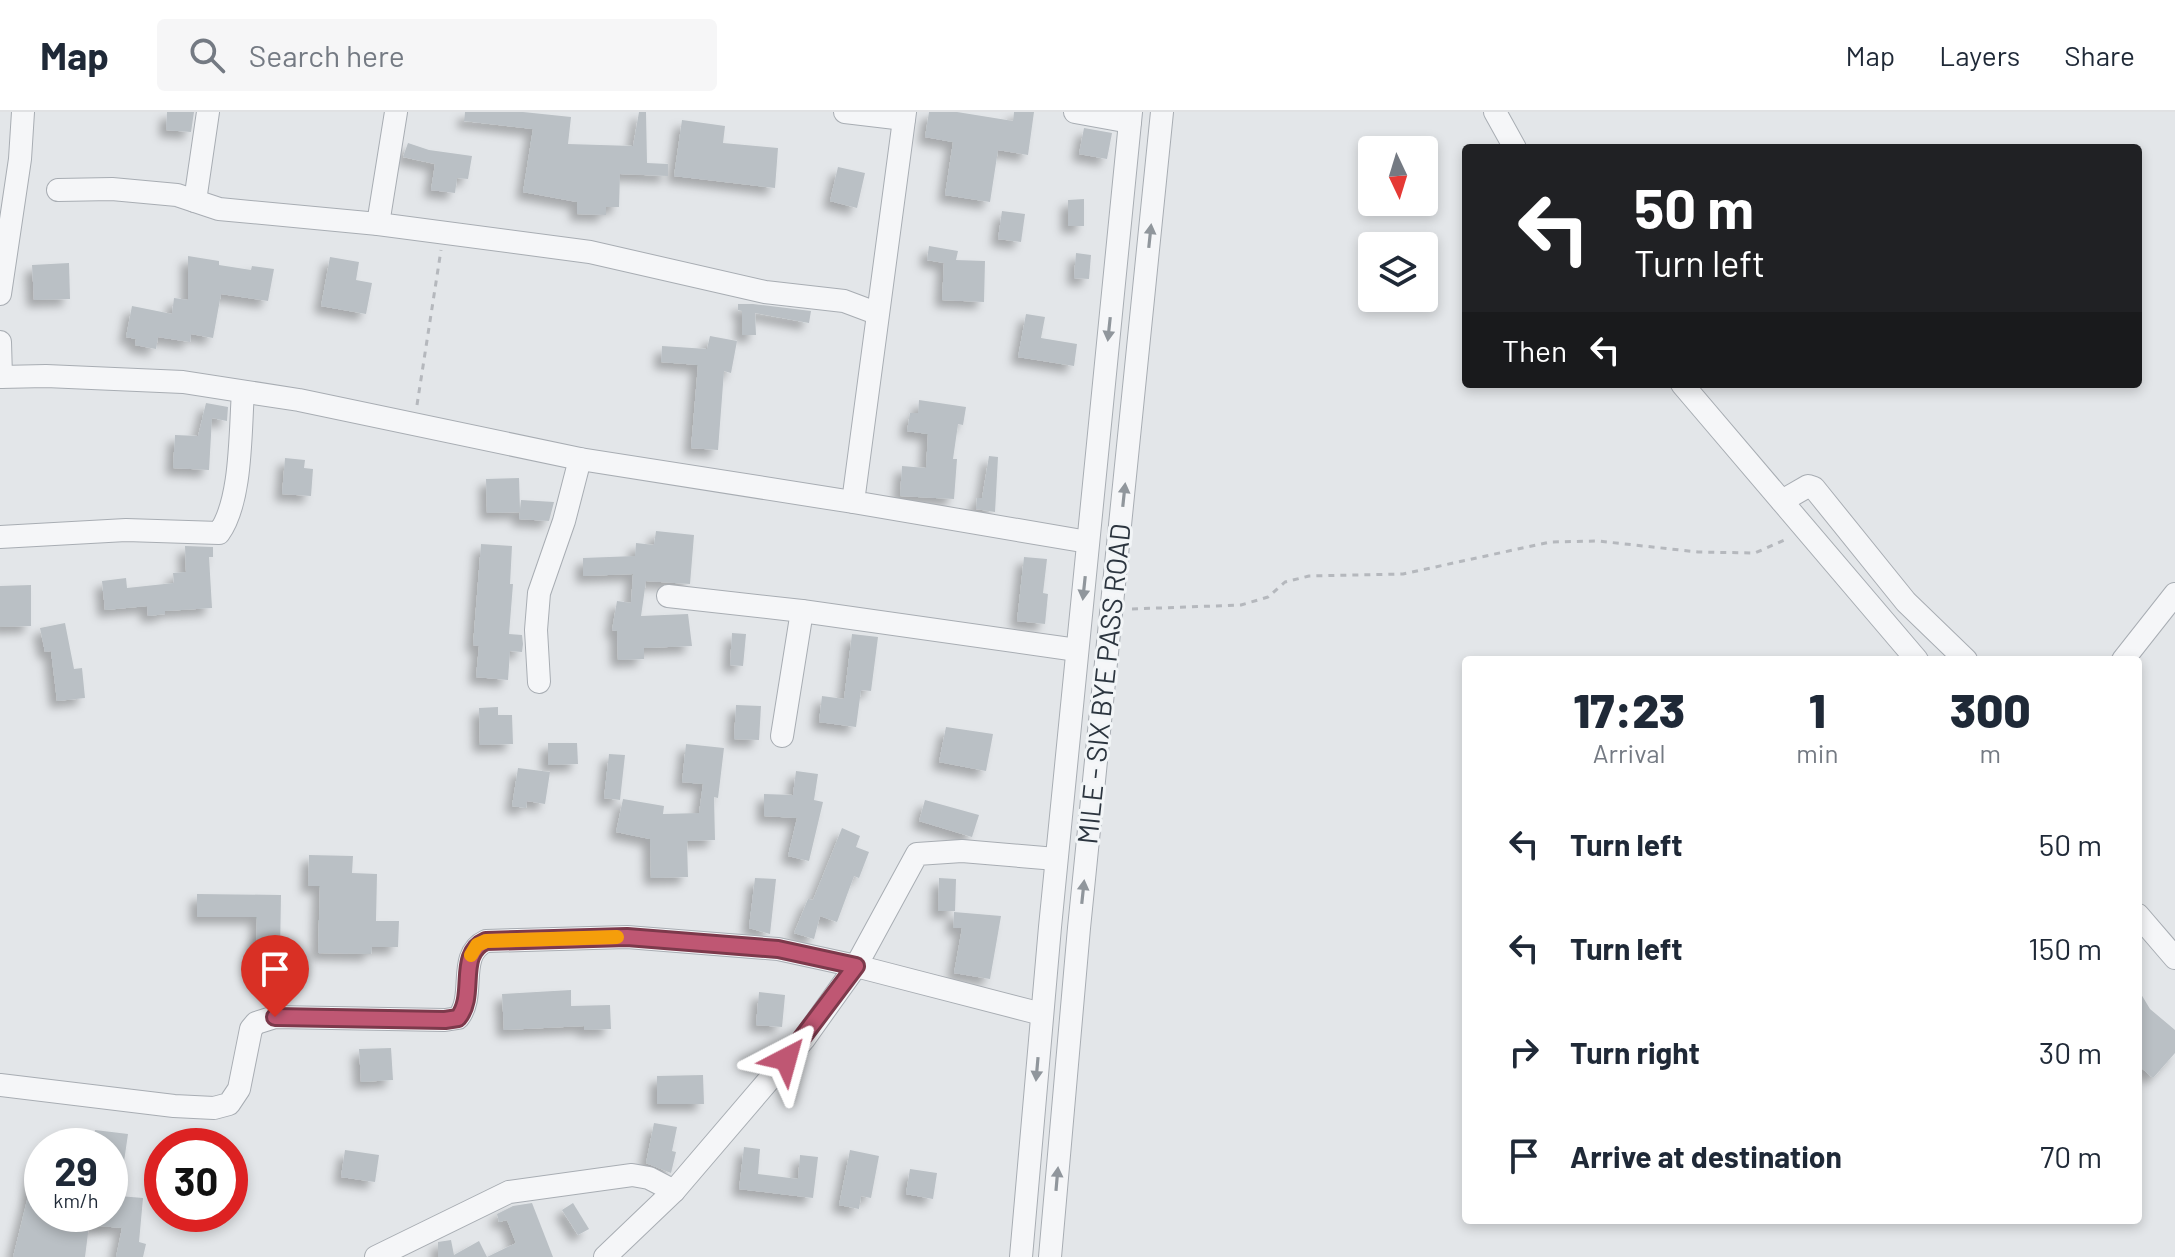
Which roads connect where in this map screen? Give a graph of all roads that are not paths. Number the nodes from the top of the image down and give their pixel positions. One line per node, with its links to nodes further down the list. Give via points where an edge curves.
1 (23, 112): 14 (street)
2 (208, 112): 12 (street)
3 (396, 112): 13 (street)
4 (845, 112): 8 (street)
5 (1075, 112): 9 (street)
6 (1162, 112): 37 (street, MILE - SIX BYE PASS ROAD, one-way to 6)
7 (1495, 112): 10 (street)
8 (904, 116): 15 (street)
9 (1130, 117): 24 (street, one-way to 24)
10 (1513, 144)
11 (58, 190): 12 (street, via 112,189)
12 (195, 201): 13 (street, via 219,209)
13 (378, 224): 15 (street, via 590,252 765,292 844,301)
14 (0, 294)
15 (876, 313): 22 (street)
16 (0, 342): 17 (street)
17 (1, 377): 19 (street, via 183,382)
18 (1685, 388): 21 (street)
19 (243, 392): 20 (street); 23 (street, via 234,498 229,520 219,533 126,530)
20 (580, 459): 22 (street); 32 (street, via 539,593)
21 (1782, 501): 29 (street); 30 (street, via 1808,486 1814,488 1906,602)
22 (853, 502): 24 (street)
23 (0, 537)
24 (1088, 542): 28 (street, one-way to 28)
25 (2175, 594): 31 (street)
26 (668, 596): 27 (street)
27 (802, 611): 28 (street); 33 (street)
28 (1077, 650): 34 (street)
29 (1914, 656)
30 (1962, 656)
31 (2126, 656)
32 (539, 682)
33 (782, 736)
34 (1056, 859): 36 (street); 39 (street, via 962,851 917,854)
35 (2142, 920): 38 (street)
36 (1050, 927): 37 (street); 40 (street)
37 (1079, 928): 46 (street, MILE - SIX BYE PASS ROAD, one-way to 37)
38 (2175, 958)
39 (856, 966): 40 (street); 41 (street, via 778,949 627,937 486,941 472,952 467,998 458,1018 275,1017 256,1023 239,1089 229,1104 174,1106); 42 (street, via 804,1039)
40 (1042, 1014): 45 (street, one-way to 45)
41 (0, 1085)
42 (674, 1191): 43 (street, via 632,1175 509,1192); 44 (street)
43 (376, 1257)
44 (605, 1257)
45 (1021, 1257)
46 (1050, 1257)

